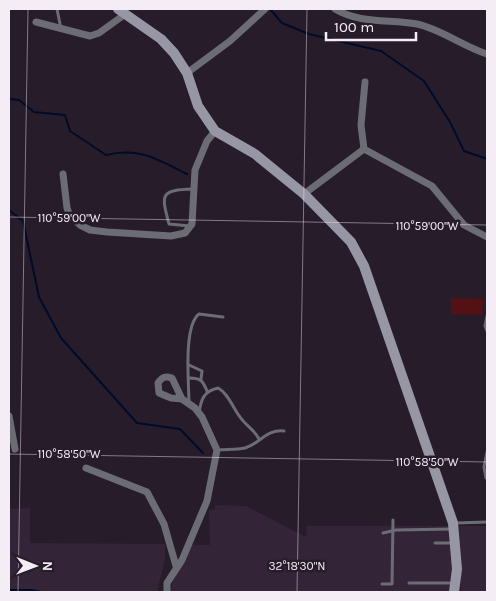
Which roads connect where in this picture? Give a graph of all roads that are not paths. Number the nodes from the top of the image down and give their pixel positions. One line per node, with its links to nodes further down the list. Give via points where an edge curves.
1 (57, 9): 6 (lane)
2 (334, 9): 7 (street, via 368,20 417,24)
3 (262, 10): 8 (street, via 230,41)
4 (121, 12): 6 (street, via 99,34 90,36); 8 (street, via 161,39)
5 (36, 22): 6 (street)
6 (61, 29)
7 (487, 54)
8 (187, 73): 10 (street, via 198,106)
9 (365, 82): 11 (street, via 361,125)
10 (215, 131): 13 (street, via 199,157); 14 (street, via 254,154)
11 (364, 149): 14 (street); 16 (street, via 432,186 464,225)
12 (63, 174): 15 (street, via 70,216 90,230 171,236 185,233)
13 (194, 189): 15 (street); 15 (lane, via 172,190 163,200 169,224)
14 (304, 194): 37 (street, via 352,242 364,266)
15 (190, 226)
16 (487, 237)
17 (487, 316): 19 (lane)
18 (223, 317): 20 (lane, via 204,313 196,316 190,327)
19 (487, 331)
20 (189, 365): 21 (lane); 22 (lane, via 202,371)
21 (189, 378): 22 (lane); 25 (lane)
22 (201, 379): 23 (lane)
23 (207, 392): 26 (lane); 29 (lane, via 218,388 224,391 242,420)
24 (182, 399): 25 (street)
25 (189, 404): 26 (street)
26 (199, 414): 31 (street)
27 (9, 416): 30 (street)
28 (284, 431): 29 (lane, via 274,430)
29 (259, 439): 31 (lane, via 245,448)
30 (16, 449)
31 (217, 450): 42 (street, via 209,496 182,560)
32 (487, 452): 34 (lane)
33 (86, 468): 42 (street, via 147,492 164,524)
34 (486, 478)
35 (393, 520): 38 (lane)
36 (487, 522): 37 (lane)
37 (453, 526): 38 (lane); 41 (street)
38 (393, 530): 39 (lane); 44 (lane, via 392,584)
39 (383, 532)
40 (435, 543): 41 (lane)
41 (455, 543): 45 (street)
42 (176, 566): 46 (street, via 167,583)
43 (409, 583): 45 (lane)
44 (382, 584)
45 (455, 588)
46 (167, 592)

